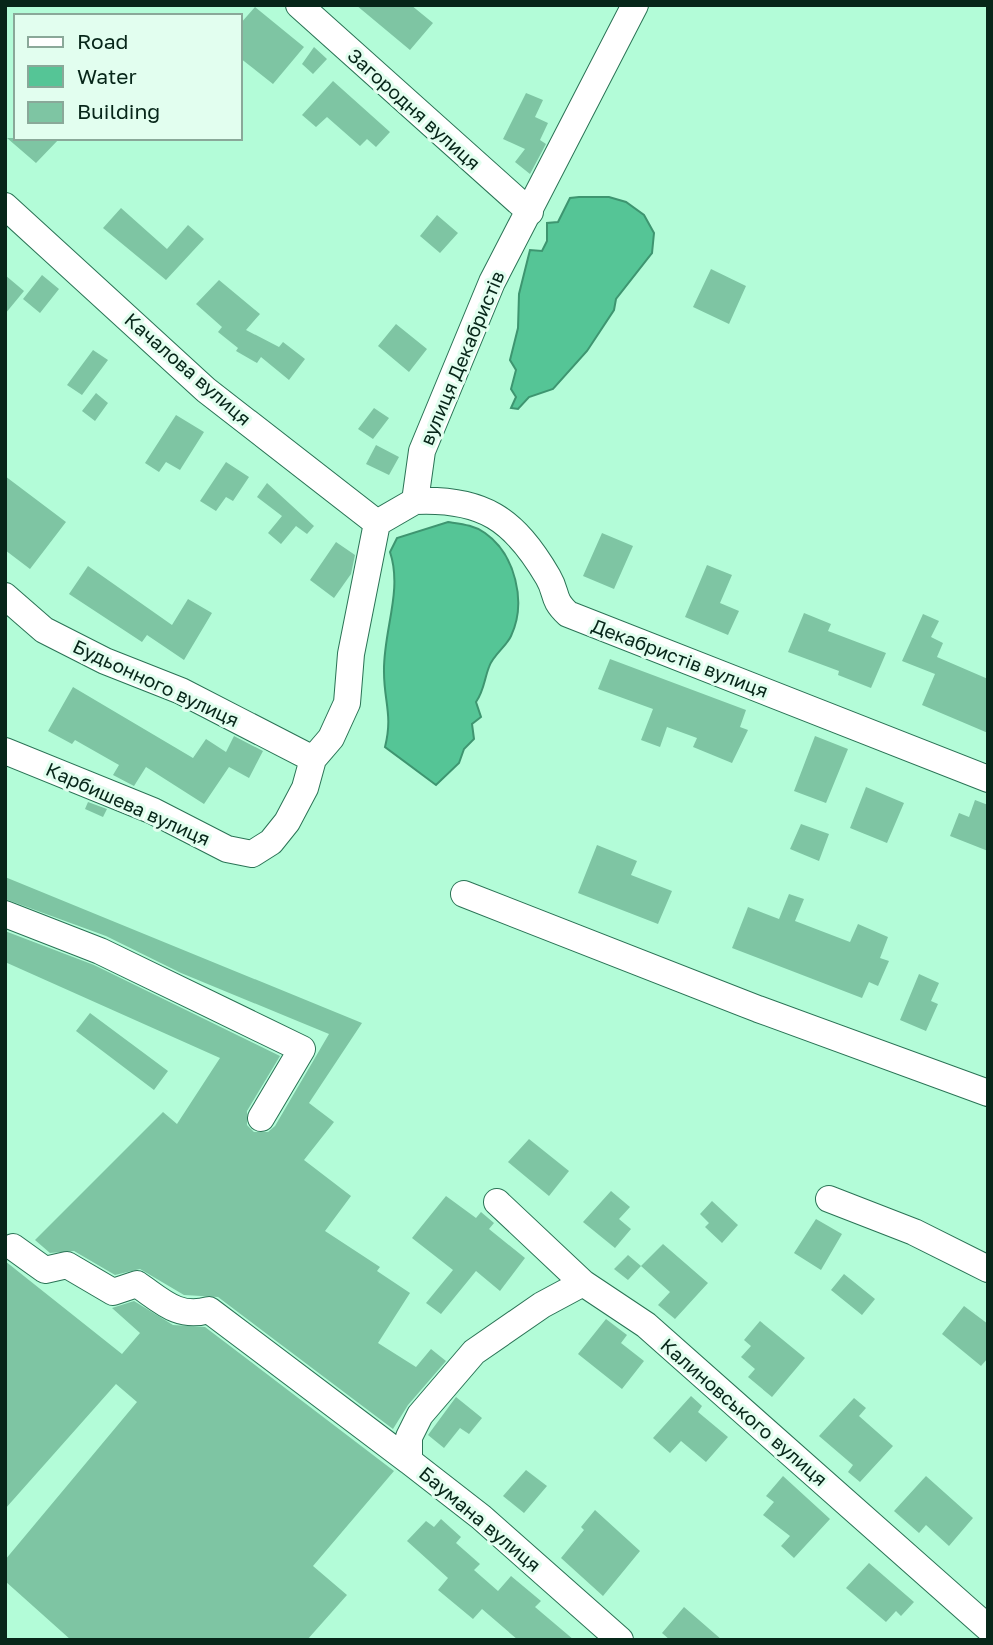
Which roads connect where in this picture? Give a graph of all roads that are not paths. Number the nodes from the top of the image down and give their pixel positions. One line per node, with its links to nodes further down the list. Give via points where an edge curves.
1 (299, 5): 4 (street, Загородня вулиця)
2 (635, 5): 4 (street, вулиця Декабристів)
3 (5, 206): 6 (street, Качалова вулиця, via 206,390)
4 (530, 212): 5 (street, вулиця Декабристів, via 492,282 422,451)
5 (415, 501): 6 (street); 10 (street, Декабристів вулиця, via 447,499 479,506 510,525 534,553 552,583 555,601 568,614)
6 (377, 523): 9 (street, via 351,654 347,703 331,738)
7 (5, 596): 9 (street, Будьонного вулиця, via 44,630 181,691)
8 (5, 751): 9 (street, Карбишева вулиця, via 153,811 227,849 252,854 271,842 287,822 305,788)
9 (313, 759)
10 (988, 779)
11 (464, 894): 13 (street)
12 (5, 914): 14 (street, via 100,951 302,1049)
13 (988, 1093)
14 (261, 1118)
15 (828, 1199): 18 (street, via 914,1232)
16 (497, 1202): 19 (street, Калиновського вулиця)
17 (13, 1247): 20 (street, via 45,1270 68,1265 113,1292 137,1284 178,1313 209,1310)
18 (988, 1269)
19 (583, 1283): 20 (street, Баумана вулиця, via 474,1352 420,1415 409,1437); 21 (street, Калиновського вулиця, via 646,1325)
20 (409, 1461): 22 (street, Баумана вулиця, via 481,1517)
21 (988, 1628)
22 (620, 1640)

